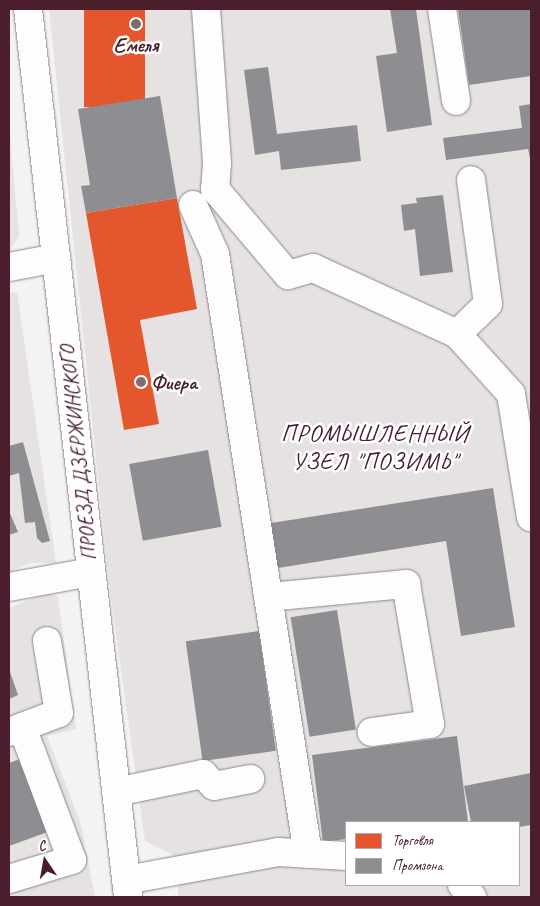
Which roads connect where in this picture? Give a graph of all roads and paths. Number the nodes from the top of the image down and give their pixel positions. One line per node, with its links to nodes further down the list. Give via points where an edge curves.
1 (28, 9): 7 (street, ПРОЕЗД ДЗЕРЖИНСКОГО)
2 (206, 9): 9 (street, via 215,189 288,275 314,268)
3 (442, 9): 4 (street)
4 (456, 101)
5 (472, 180): 9 (street, via 488,304)
6 (193, 205): 13 (street, via 215,254)
7 (56, 258): 8 (street); 11 (street, ПРОЕЗД ДЗЕРЖИНСКОГО)
8 (9, 267)
9 (457, 334): 10 (street, via 511,394)
10 (531, 517)
11 (91, 572): 12 (street); 18 (street, ПРОЕЗД ДЗЕРЖИНСКОГО)
12 (9, 587)
13 (268, 598): 16 (street, via 406,584 430,724); 19 (street)
14 (47, 641): 15 (street, via 59,713)
15 (16, 730): 21 (street, via 72,860)
16 (372, 732)
17 (250, 779): 18 (street, via 214,786 203,774)
18 (116, 792): 23 (street, ПРОЕЗД ДЗЕРЖИНСКОГО)
19 (308, 854): 20 (street); 23 (street, via 278,852)
20 (345, 856)
21 (9, 879)
22 (463, 886): 24 (street)
23 (127, 889)
24 (472, 897)

